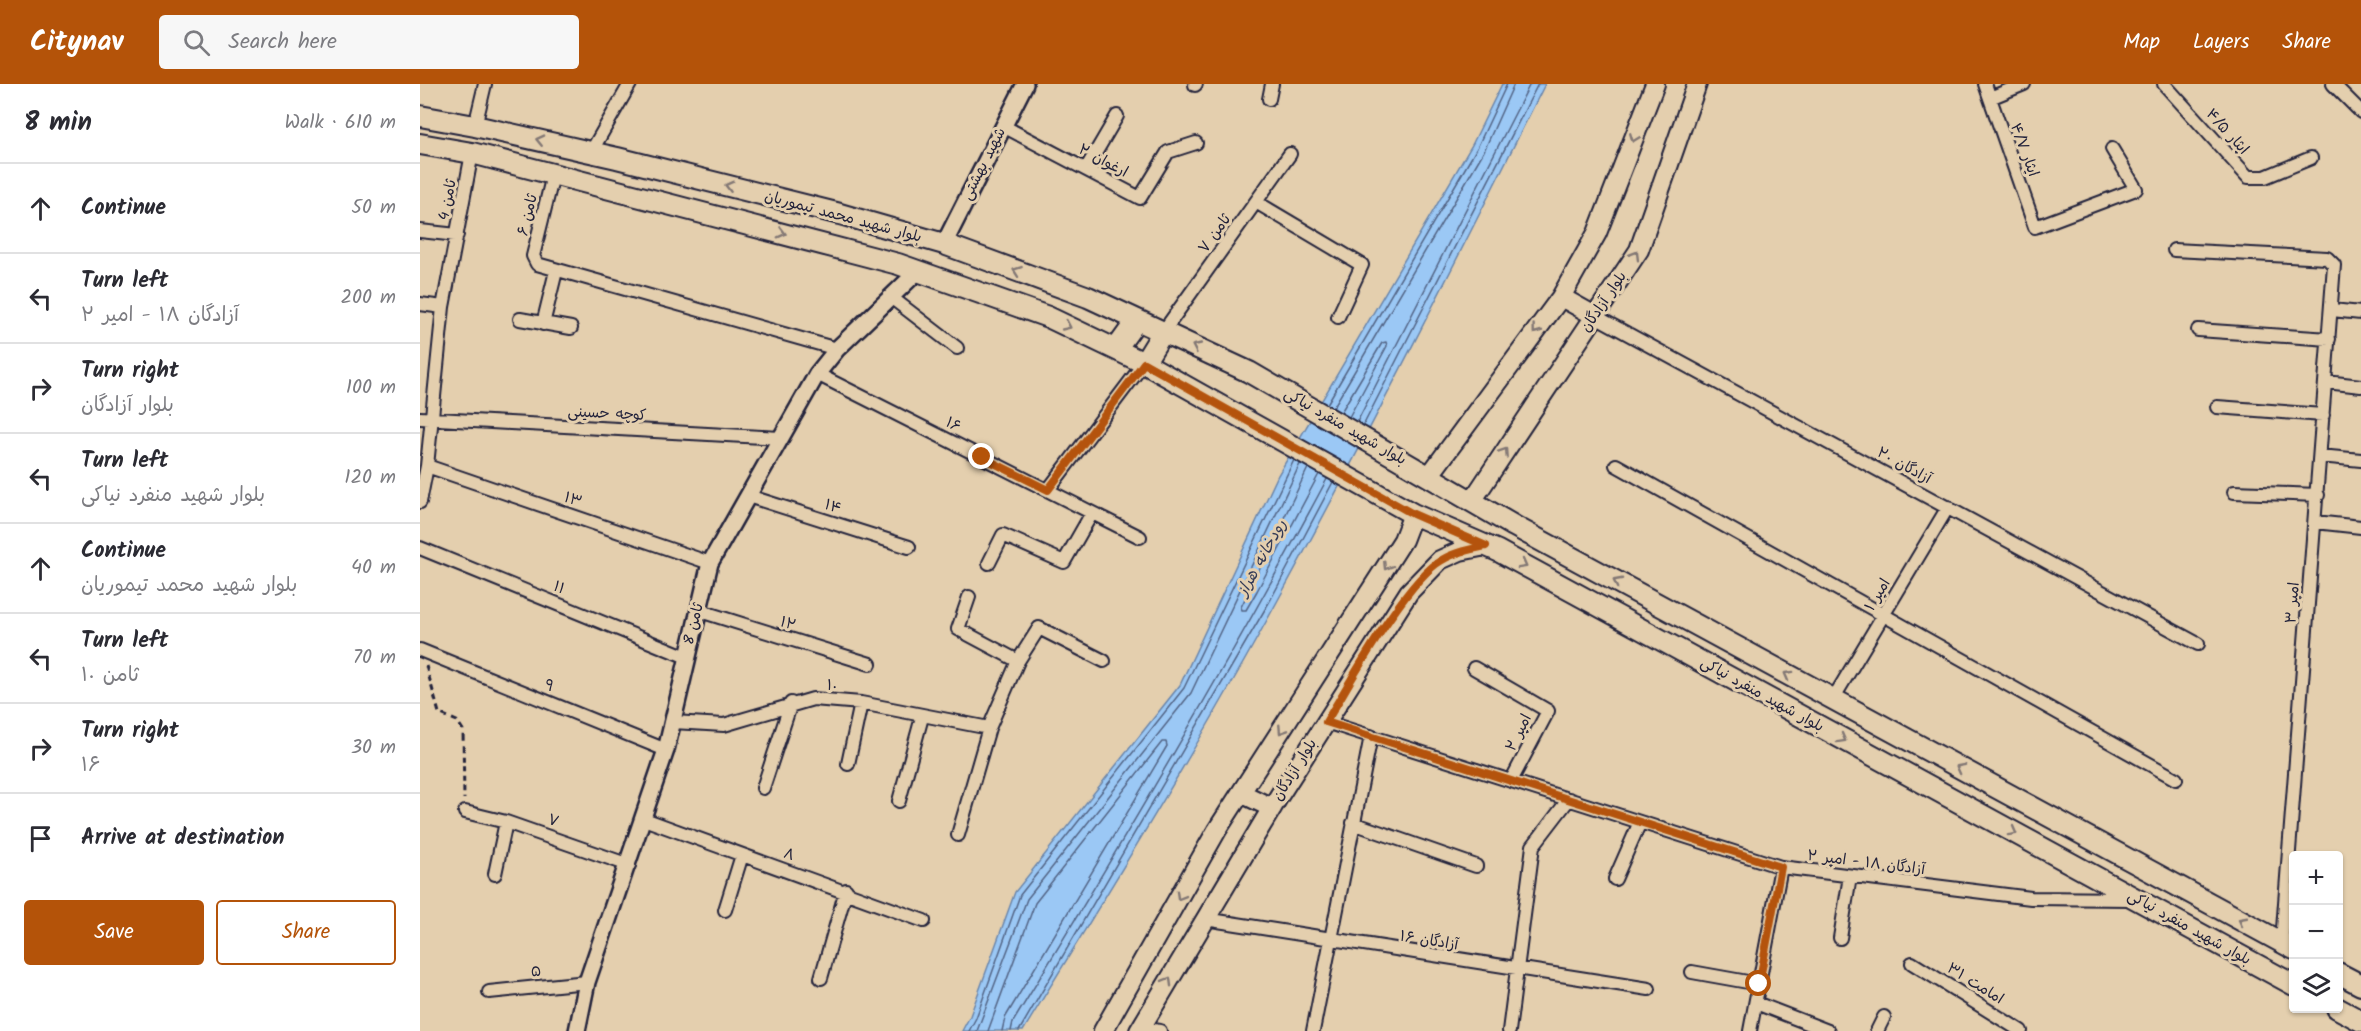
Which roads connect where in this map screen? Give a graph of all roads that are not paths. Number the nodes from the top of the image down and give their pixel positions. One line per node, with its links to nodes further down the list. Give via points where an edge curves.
1 (485, 84): 16 (street)
2 (630, 84): 21 (street)
3 (1024, 84): 17 (street, شهید بهشتی)
4 (1272, 84): 12 (street)
5 (1655, 84): 38 (main road, one-way to 38, via 1597,233)
6 (1697, 84): 44 (main road, بلوار آزادگان, one-way to 6, via 1639,250)
7 (1985, 84): 11 (street, ایثار ۴/۷)
8 (2024, 84): 11 (street)
9 (2164, 84): 25 (street, ایثار ۴/۵, via 2248,177 2265,177)
10 (2332, 84): 13 (street)
11 (1990, 98): 20 (street, ایثار ۴/۷, via 2035,227 2136,189)
12 (1269, 99)
13 (2361, 112)
14 (420, 116): 16 (main road, بلوار شهید محمد تیموریان)
15 (1118, 116): 26 (street)
16 (476, 126): 21 (main road, بلوار شهید محمد تیموریان, one-way to 16)
17 (1003, 126): 26 (street, ارغوان ۲); 34 (street, شهید بهشتی)
18 (1196, 143): 26 (street, ارغوان ۲, via 1168,152 1140,198)
19 (420, 144): 22 (main road, بلوار شهید محمد تیموریان)
20 (2112, 149)
21 (591, 152): 24 (main road, بلوار شهید محمد تیموریان)
22 (472, 153): 28 (main road, بلوار شهید محمد تیموریان); 33 (street, ثامن 4)
23 (1290, 154): 31 (street, ثامن ۷)
24 (617, 158): 27 (main road, بلوار شهید محمد تیموریان); 29 (main road, via 621,175 616,184)
25 (2311, 158)
26 (1086, 169)
27 (673, 172): 30 (main road, via 661,188); 34 (main road, بلوار شهید محمد تیموریان, one-way to 27)
28 (553, 175): 29 (main road, بلوار شهید محمد تیموریان); 36 (street, ثامن ۶, via 534,262)
29 (606, 188): 30 (main road, بلوار شهید محمد تیموریان)
30 (666, 202): 37 (main road, بلوار شهید محمد تیموریان, one-way to 37)
31 (1256, 202): 45 (street, via 1362,265); 51 (street, ثامن ۷)
32 (420, 231): 33 (street)
33 (457, 235): 41 (street, ثامن 4)
34 (944, 244): 47 (main road, بلوار شهید محمد تیموریان, one-way to 34, via 1088,297)
35 (2174, 250): 42 (street, امیر ۳, via 2327,258 2334,265)
36 (556, 271): 48 (street); 54 (street)
37 (918, 271): 39 (street, ثامن 8); 55 (main road, بلوار شهید محمد تیموریان, one-way to 55, via 1048,317)
38 (1561, 297): 44 (main road); 70 (main road, one-way to 70)
39 (892, 298): 53 (street); 54 (street, ثامن 8)
40 (420, 304): 41 (street)
41 (443, 307): 64 (street, ثامن 4)
42 (2332, 310): 43 (street); 52 (street, امیر ۳)
43 (2361, 313)
44 (1595, 316): 76 (main road, بلوار آزادگان, one-way to 44); 78 (street, آزادگان ۲۰)
45 (1338, 317)
46 (520, 319): 48 (street)
47 (1137, 320): 51 (main road, بلوار شهید محمد تیموریان); 55 (main road)
48 (543, 324): 49 (street)
49 (571, 328)
50 (2198, 330): 52 (street)
51 (1163, 332): 56 (main road); 57 (main road, بلوار شهید محمد تیموریان, one-way to 51)
52 (2330, 339): 59 (street, امیر ۳)
53 (957, 348)
54 (837, 349): 58 (street, ثامن 8)
55 (1116, 349): 56 (main road, بلوار شهید محمد تیموریان)
56 (1144, 363): 62 (main road, بلوار شهید محمد تیموریان); 72 (street)
57 (1249, 372): 70 (main road, بلوار شهید منفرد نیاکی)
58 (818, 374): 65 (street, ثامن 8); 72 (street, ۱۶)
59 (2326, 382): 60 (street); 63 (street, امیر ۳)
60 (2361, 386)
61 (2217, 407): 63 (street)
62 (1229, 409): 80 (main road, بلوار شهید منفرد نیاکی)
63 (2323, 415): 66 (street, امیر ۳)
64 (426, 418): 65 (street, کوچه حسینی); 69 (street, ثامن 4)
65 (780, 438): 75 (street, ثامن 8)
66 (2320, 456): 67 (street); 74 (street, امیر ۳)
67 (2361, 460)
68 (1616, 465): 92 (street)
69 (427, 466): 71 (street, ثامن 4); 87 (street, ۱۳)
70 (1429, 476): 76 (main road, بلوار شهید منفرد نیاکی)
71 (422, 484): 77 (street, ثامن 4)
72 (1048, 490): 79 (street, ۱۶)
73 (2234, 492): 74 (street)
74 (2318, 495): 81 (street, امیر ۳)
75 (748, 496): 85 (street, ۱۴); 87 (street, ثامن 8)
76 (1472, 501): 91 (main road, بلوار شهید منفرد نیاکی, one-way to 76)
77 (420, 502)
78 (1948, 507): 92 (street, امیر ۱); 95 (street, آزادگان ۲۰)
79 (1092, 513): 83 (street, ۱۶); 88 (street, via 1064,562 1003,535)
80 (1413, 514): 84 (main road, بلوار شهید منفرد نیاکی); 116 (main road, one-way to 116, via 1403,540)
81 (2315, 522): 82 (street); 140 (street, امیر ۳)
82 (2361, 527)
83 (1140, 537)
84 (1486, 546): 93 (main road, بلوار شهید منفرد نیاکی, one-way to 93); 108 (main road, بلوار آزادگان, via 1440,560 1409,592)
85 (909, 547)
86 (420, 548): 97 (street, ۱۱)
87 (710, 562): 90 (street, ثامن 8)
88 (988, 563)
89 (969, 597): 98 (street, via 958,628)
90 (698, 610): 97 (street, ثامن 8); 100 (street, ۱۲)
91 (1678, 615): 93 (main road, via 1680,629 1676,635); 94 (main road, بلوار شهید منفرد نیاکی)
92 (1883, 615): 103 (street, امیر ۱); 113 (street)
93 (1661, 640): 101 (main road, بلوار شهید منفرد نیاکی)
94 (1724, 640): 101 (main road, via 1710,646); 103 (main road, بلوار شهید منفرد نیاکی, one-way to 94)
95 (2198, 644)
96 (421, 650): 111 (street, ۹)
97 (687, 657): 107 (street, ثامن 8)
98 (1018, 661): 99 (street, via 1039,628); 109 (street)
99 (1104, 661)
100 (870, 664)
101 (1710, 667): 134 (main road, بلوار شهید منفرد نیاکی, one-way to 134)
102 (1474, 669): 114 (street, امیر ۲, via 1548,711)
103 (1833, 699): 140 (main road, بلوار شهید منفرد نیاکی, one-way to 103)
104 (791, 703): 105 (street, ۱۰, via 813,699); 107 (street, ۱۰, via 724,725); 115 (street)
105 (861, 703): 106 (street, ۱۰); 112 (street)
106 (922, 717): 109 (street, ۱۰); 118 (street)
107 (673, 722): 111 (street, ثامن 8)
108 (1326, 722): 110 (street, آزادگان ۱۸ - امیر ۲); 119 (main road, بلوار آزادگان)
109 (989, 728): 125 (street)
110 (1371, 736): 114 (street, آزادگان ۱۸ - امیر ۲); 124 (street)
111 (666, 750): 121 (street, ثامن 8)
112 (848, 764)
113 (2176, 779)
114 (1511, 781): 117 (street, آزادگان ۱۸ - امیر ۲)
115 (763, 788)
116 (1241, 793): 119 (main road); 158 (main road, one-way to 158)
117 (1569, 799): 123 (street, آزادگان ۱۸ - امیر ۲); 142 (street, via 1533,846)
118 (899, 801)
119 (1272, 808): 136 (main road, بلوار آزادگان)
120 (465, 812): 122 (street, ۷)
121 (644, 819): 126 (street, ۸); 127 (street, ثامن 8)
122 (506, 822): 127 (street, ۷); 130 (street)
123 (1640, 822): 129 (street, آزادگان ۱۸ - امیر ۲); 132 (street)
124 (1353, 823): 128 (street); 139 (street)
125 (958, 835)
126 (742, 855): 133 (street, ۸); 135 (street)
127 (629, 865): 146 (street, ثامن 8)
128 (1476, 866)
129 (1781, 867): 131 (street, آزادگان ۱۸ - امیر ۲); 148 (street)
130 (495, 874)
131 (1850, 876): 134 (street, آزادگان ۱۸ - امیر ۲, via 2031,898); 138 (street)
132 (1615, 879)
133 (846, 890): 137 (street, ۸); 145 (street)
134 (2136, 899): 147 (main road, بلوار شهید منفرد نیاکی)
135 (725, 910)
136 (1205, 920): 139 (street, آزادگان ۱۶); 156 (main road, بلوار آزادگان, one-way to 136)
137 (924, 921)
138 (1840, 938)
139 (1330, 940): 142 (street, آزادگان ۱۶); 160 (street)
140 (2288, 946)
141 (1912, 963): 165 (street, امامت ۳۱)
142 (1517, 970): 150 (street, آزادگان ۱۶); 161 (street)
143 (1692, 972): 148 (street)
144 (2343, 976): 149 (main road)
145 (821, 978)
146 (587, 982): 151 (street, ۵); 157 (street, ثامن 8)
147 (2289, 982)
148 (1759, 984): 152 (street)
149 (2361, 986)
150 (1649, 989)
151 (489, 992)
152 (1756, 1003): 162 (street); 163 (street)
153 (2343, 1011): 155 (main road)
154 (1884, 1017): 164 (street)
155 (2361, 1021)
156 (1140, 1029): 159 (street)
157 (577, 1031)
158 (1103, 1031)
159 (1160, 1031)
160 (1313, 1031)
161 (1509, 1031)
162 (1750, 1031)
163 (1827, 1031)
164 (1877, 1031)
165 (2021, 1031)

